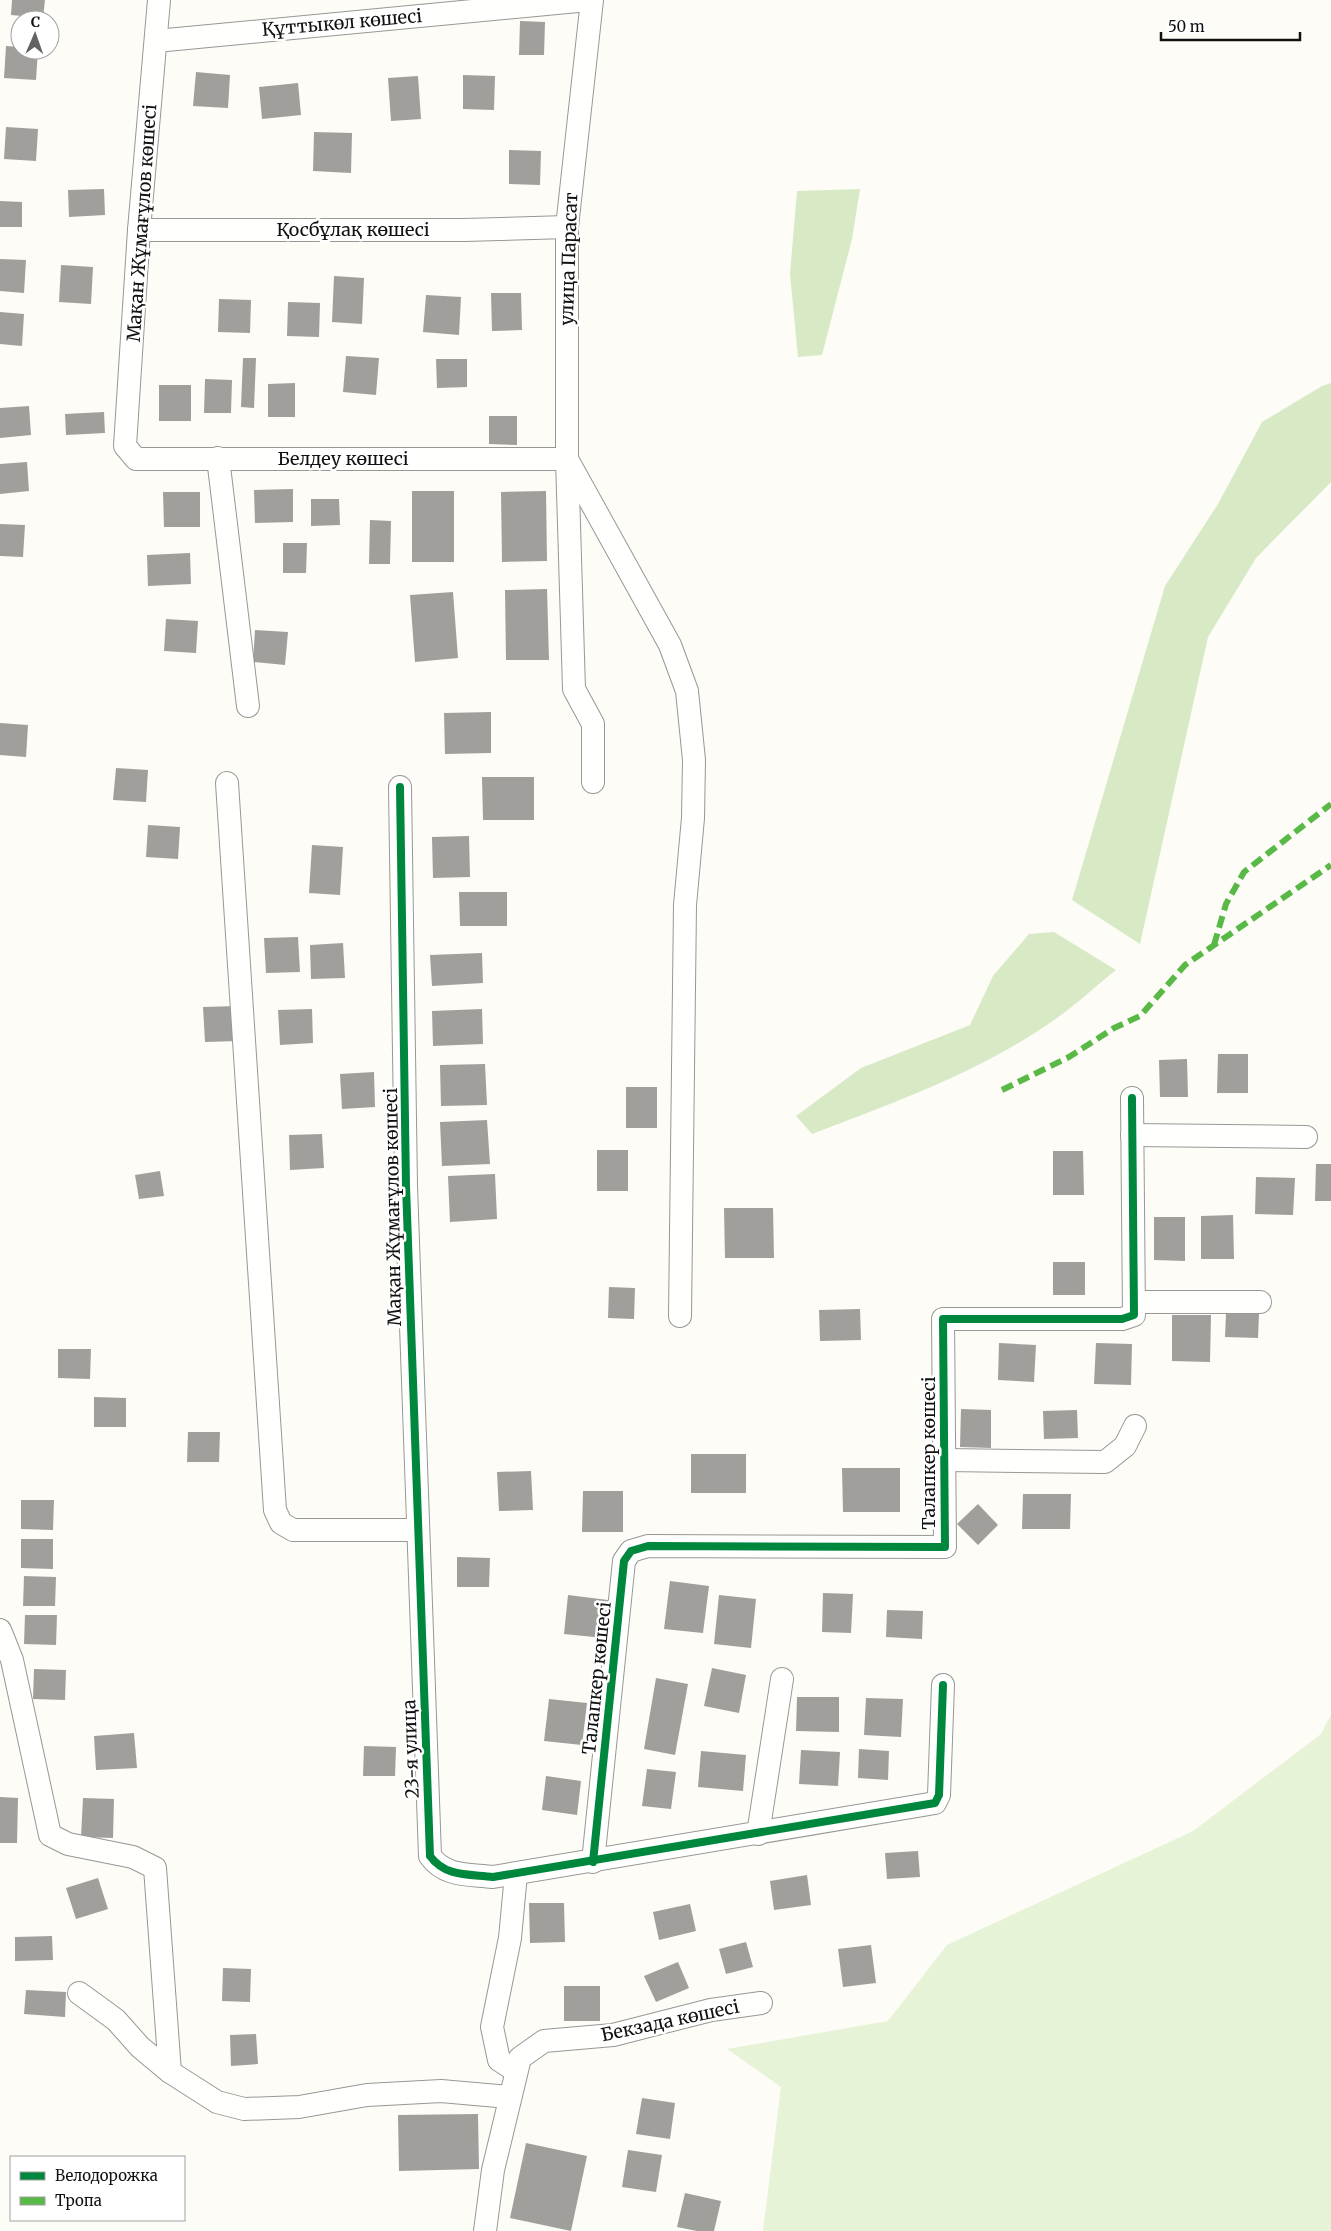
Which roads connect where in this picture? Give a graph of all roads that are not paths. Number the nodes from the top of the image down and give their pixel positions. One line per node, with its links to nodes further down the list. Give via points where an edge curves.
1 (159, 0): 4 (street, Мақан Жұмағұлов көшесі)
2 (588, 0): 4 (street, Құттыкөл көшесі)
3 (592, 0): 5 (street, улица Парасат)
4 (156, 41): 6 (street, Мақан Жұмағұлов көшесі)
5 (567, 227): 6 (street, Қосбұлақ көшесі); 9 (street, улица Парасат)
6 (139, 230): 7 (street, Мақан Жұмағұлов көшесі)
7 (125, 446): 8 (street, Белдеу көшесі, via 136,459)
8 (218, 458): 9 (street, Белдеу көшесі); 10 (street)
9 (567, 459): 11 (street, улица Парасат, via 574,690 593,724); 19 (street, via 670,645 687,691 694,760 686,905)
10 (248, 706)
11 (593, 782)
12 (227, 783): 22 (street, via 274,1510 281,1523 293,1530)
13 (400, 787): 22 (street, Мақан Жұмағұлов көшесі, via 406,1176)
14 (1132, 1098): 15 (street)
15 (1132, 1135): 16 (street); 17 (street)
16 (1306, 1137)
17 (1134, 1302): 18 (street); 21 (street, Талапкер көшесі, via 1134,1315 1122,1319 943,1319)
18 (1260, 1302)
19 (680, 1316)
20 (1135, 1426): 21 (street, Талапкер көшесі, via 1125,1446 1105,1462)
21 (945, 1460): 28 (street, Талапкер көшесі, via 944,1547 648,1546 631,1551 624,1562)
22 (418, 1530): 23 (street, Мақан Жұмағұлов көшесі)
23 (420, 1626): 29 (street, 23-я улица, via 430,1856 438,1868 454,1872 493,1877)
24 (0, 1630): 33 (street, via 12,1660 50,1835 68,1844 133,1857 155,1868)
25 (782, 1680): 27 (street)
26 (943, 1685): 27 (street, via 939,1795 935,1803)
27 (758, 1834): 28 (street)
28 (593, 1862): 29 (street)
29 (516, 1874): 32 (street, via 510,1938 492,2027 499,2060)
30 (79, 1993): 33 (street, via 116,2020 140,2047)
31 (761, 2003): 32 (street, Бекзада көшесі, via 711,2010 613,2035 544,2041 520,2058)
32 (516, 2071): 34 (street, Бекзада көшесі)
33 (170, 2072): 34 (street, via 216,2102 244,2110 299,2107 367,2095 432,2092)
34 (509, 2097): 35 (street, Бекзада көшесі, via 493,2170)
35 (485, 2231)

